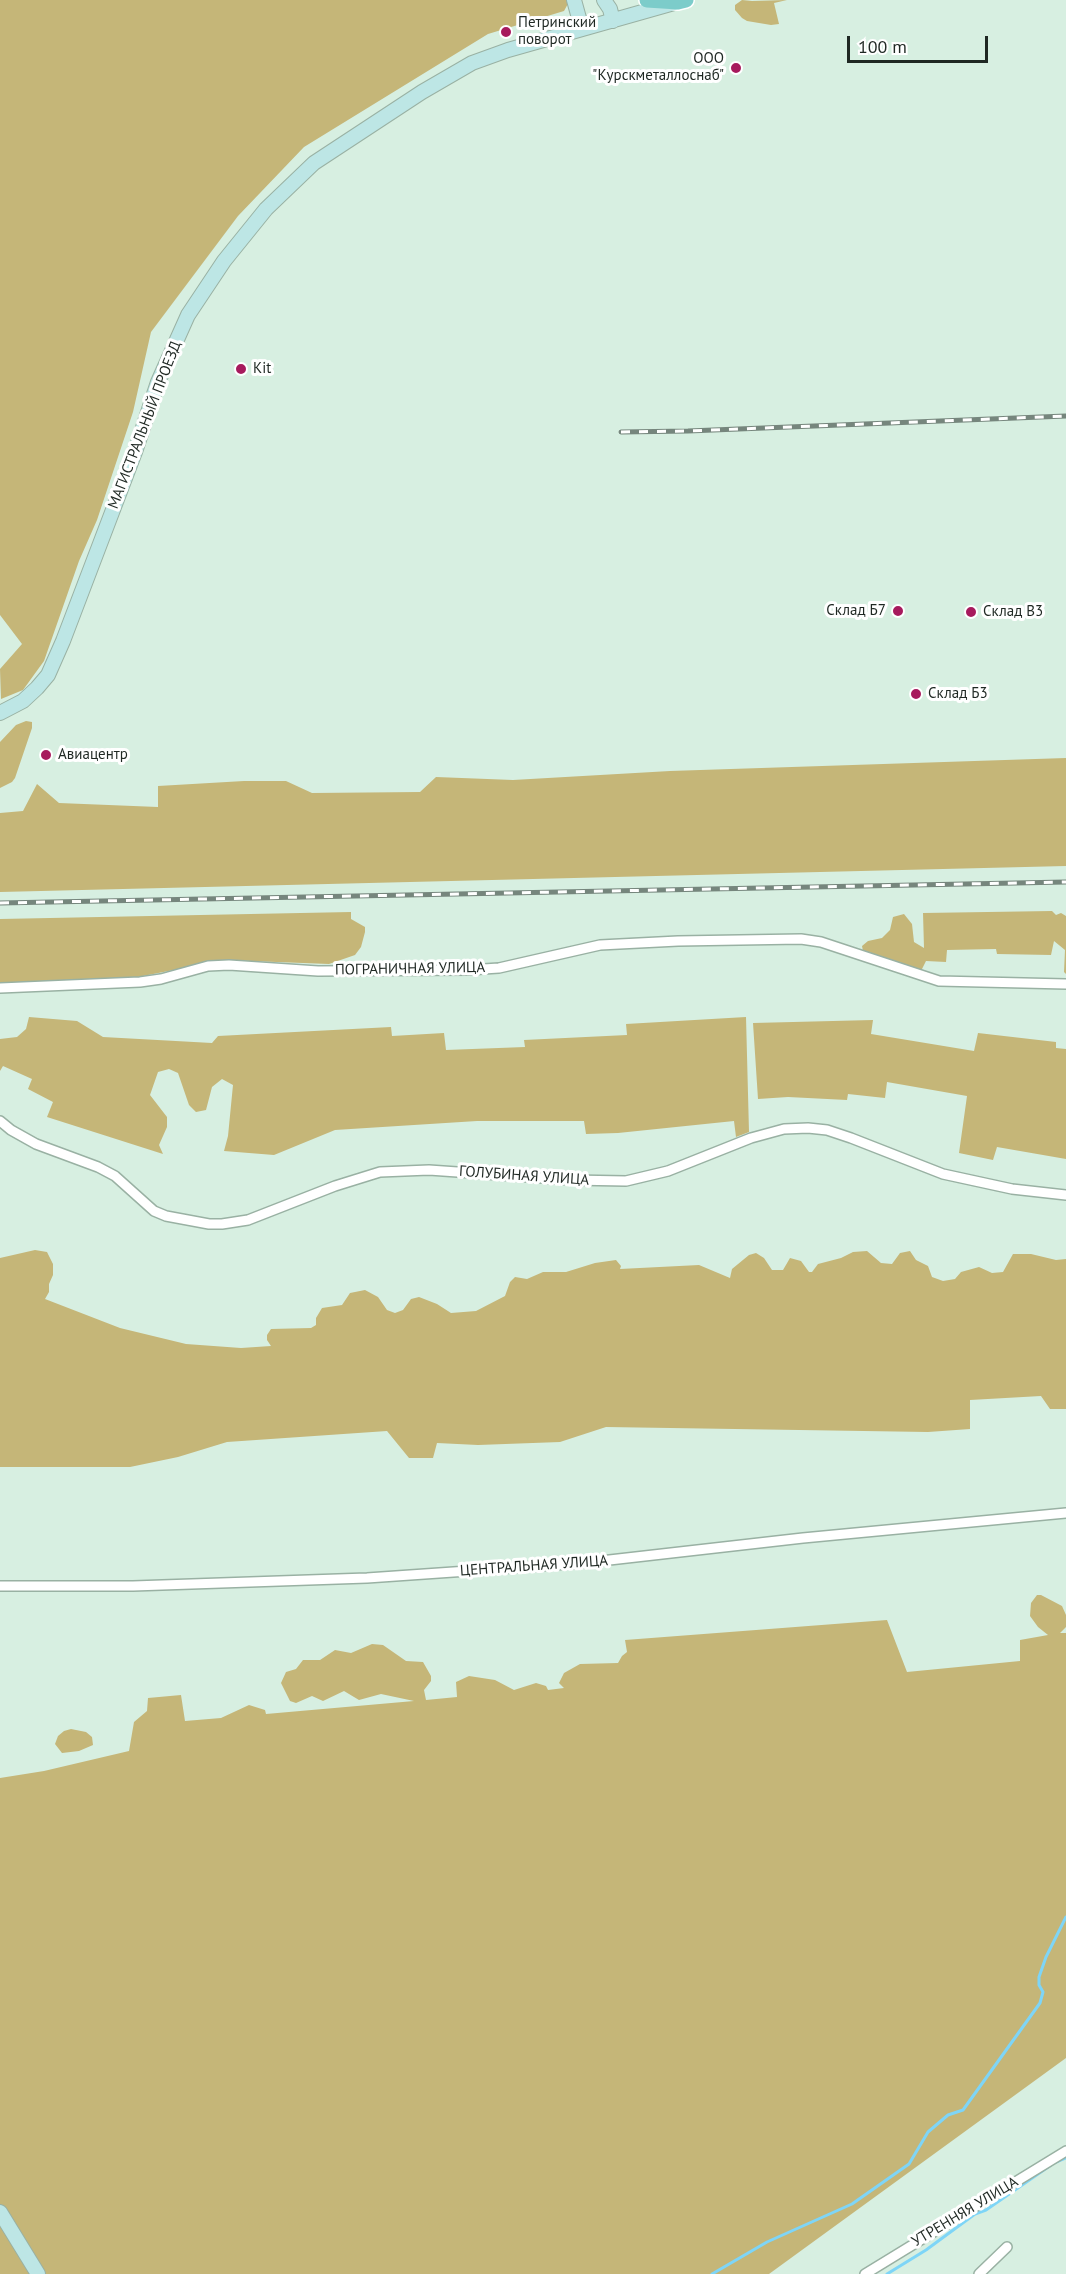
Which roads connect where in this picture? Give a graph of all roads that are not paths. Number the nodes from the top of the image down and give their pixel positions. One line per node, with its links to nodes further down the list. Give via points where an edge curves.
1 (574, 0): 6 (main road)
2 (604, 0): 5 (main road)
3 (647, 0): 4 (main road)
4 (682, 1): 5 (main road, МАГИСТРАЛЬНЫЙ ПРОЕЗД)
5 (613, 21): 6 (main road, МАГИСТРАЛЬНЫЙ ПРОЕЗД)
6 (582, 30): 7 (main road, МАГИСТРАЛЬНЫЙ ПРОЕЗД, via 487,56 452,75 314,163 266,209 224,261 188,315 158,382 135,452 48,675 23,701)
7 (0, 713)
8 (1066, 984): 9 (street, ПОГРАНИЧНАЯ УЛИЦА, via 939,981 830,944 801,939 600,945 499,968 468,970 318,971 229,964 140,982)
9 (0, 987)
10 (0, 1121): 11 (street, ГОЛУБИНАЯ УЛИЦА, via 36,1144 115,1176 154,1211 209,1224 248,1220 380,1172 429,1170 626,1182 668,1171 751,1138 784,1129 808,1128 851,1138 943,1174 1012,1189)
11 (1066, 1195)
12 (1066, 1513): 13 (street, ЦЕНТРАЛЬНАЯ УЛИЦА, via 583,1563 367,1578)
13 (0, 1586)
14 (1066, 2151): 18 (street, УТРЕННЯЯ УЛИЦА)
15 (0, 2212): 17 (main road)
16 (1007, 2247): 19 (street)
17 (38, 2274)
18 (865, 2274)
19 (979, 2274)

